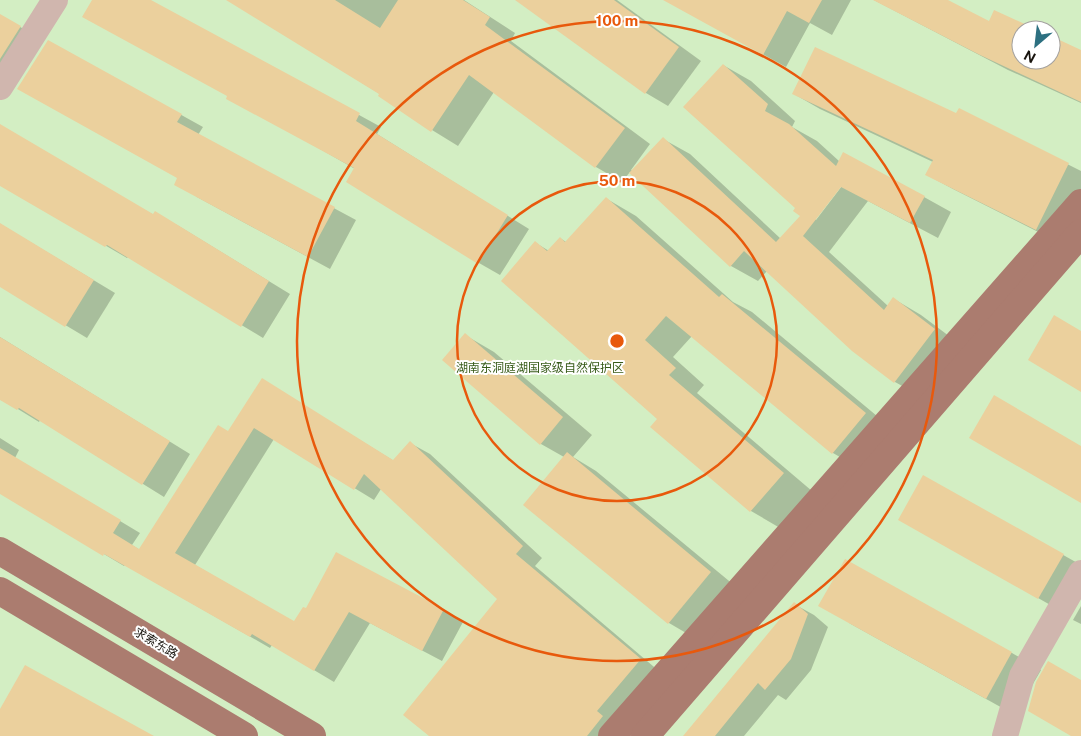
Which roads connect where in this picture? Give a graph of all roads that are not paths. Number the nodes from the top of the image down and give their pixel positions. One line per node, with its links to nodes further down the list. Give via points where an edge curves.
1 (55, 0): 2 (street)
2 (0, 87)
3 (1081, 203): 10 (main road)
4 (1081, 233): 11 (main road)
5 (0, 551): 9 (main road, 求索东路)
6 (1081, 574): 12 (street, via 1022,676)
7 (0, 591): 8 (main road)
8 (244, 736)
9 (312, 736)
10 (612, 736)
11 (645, 736)
12 (1005, 736)

